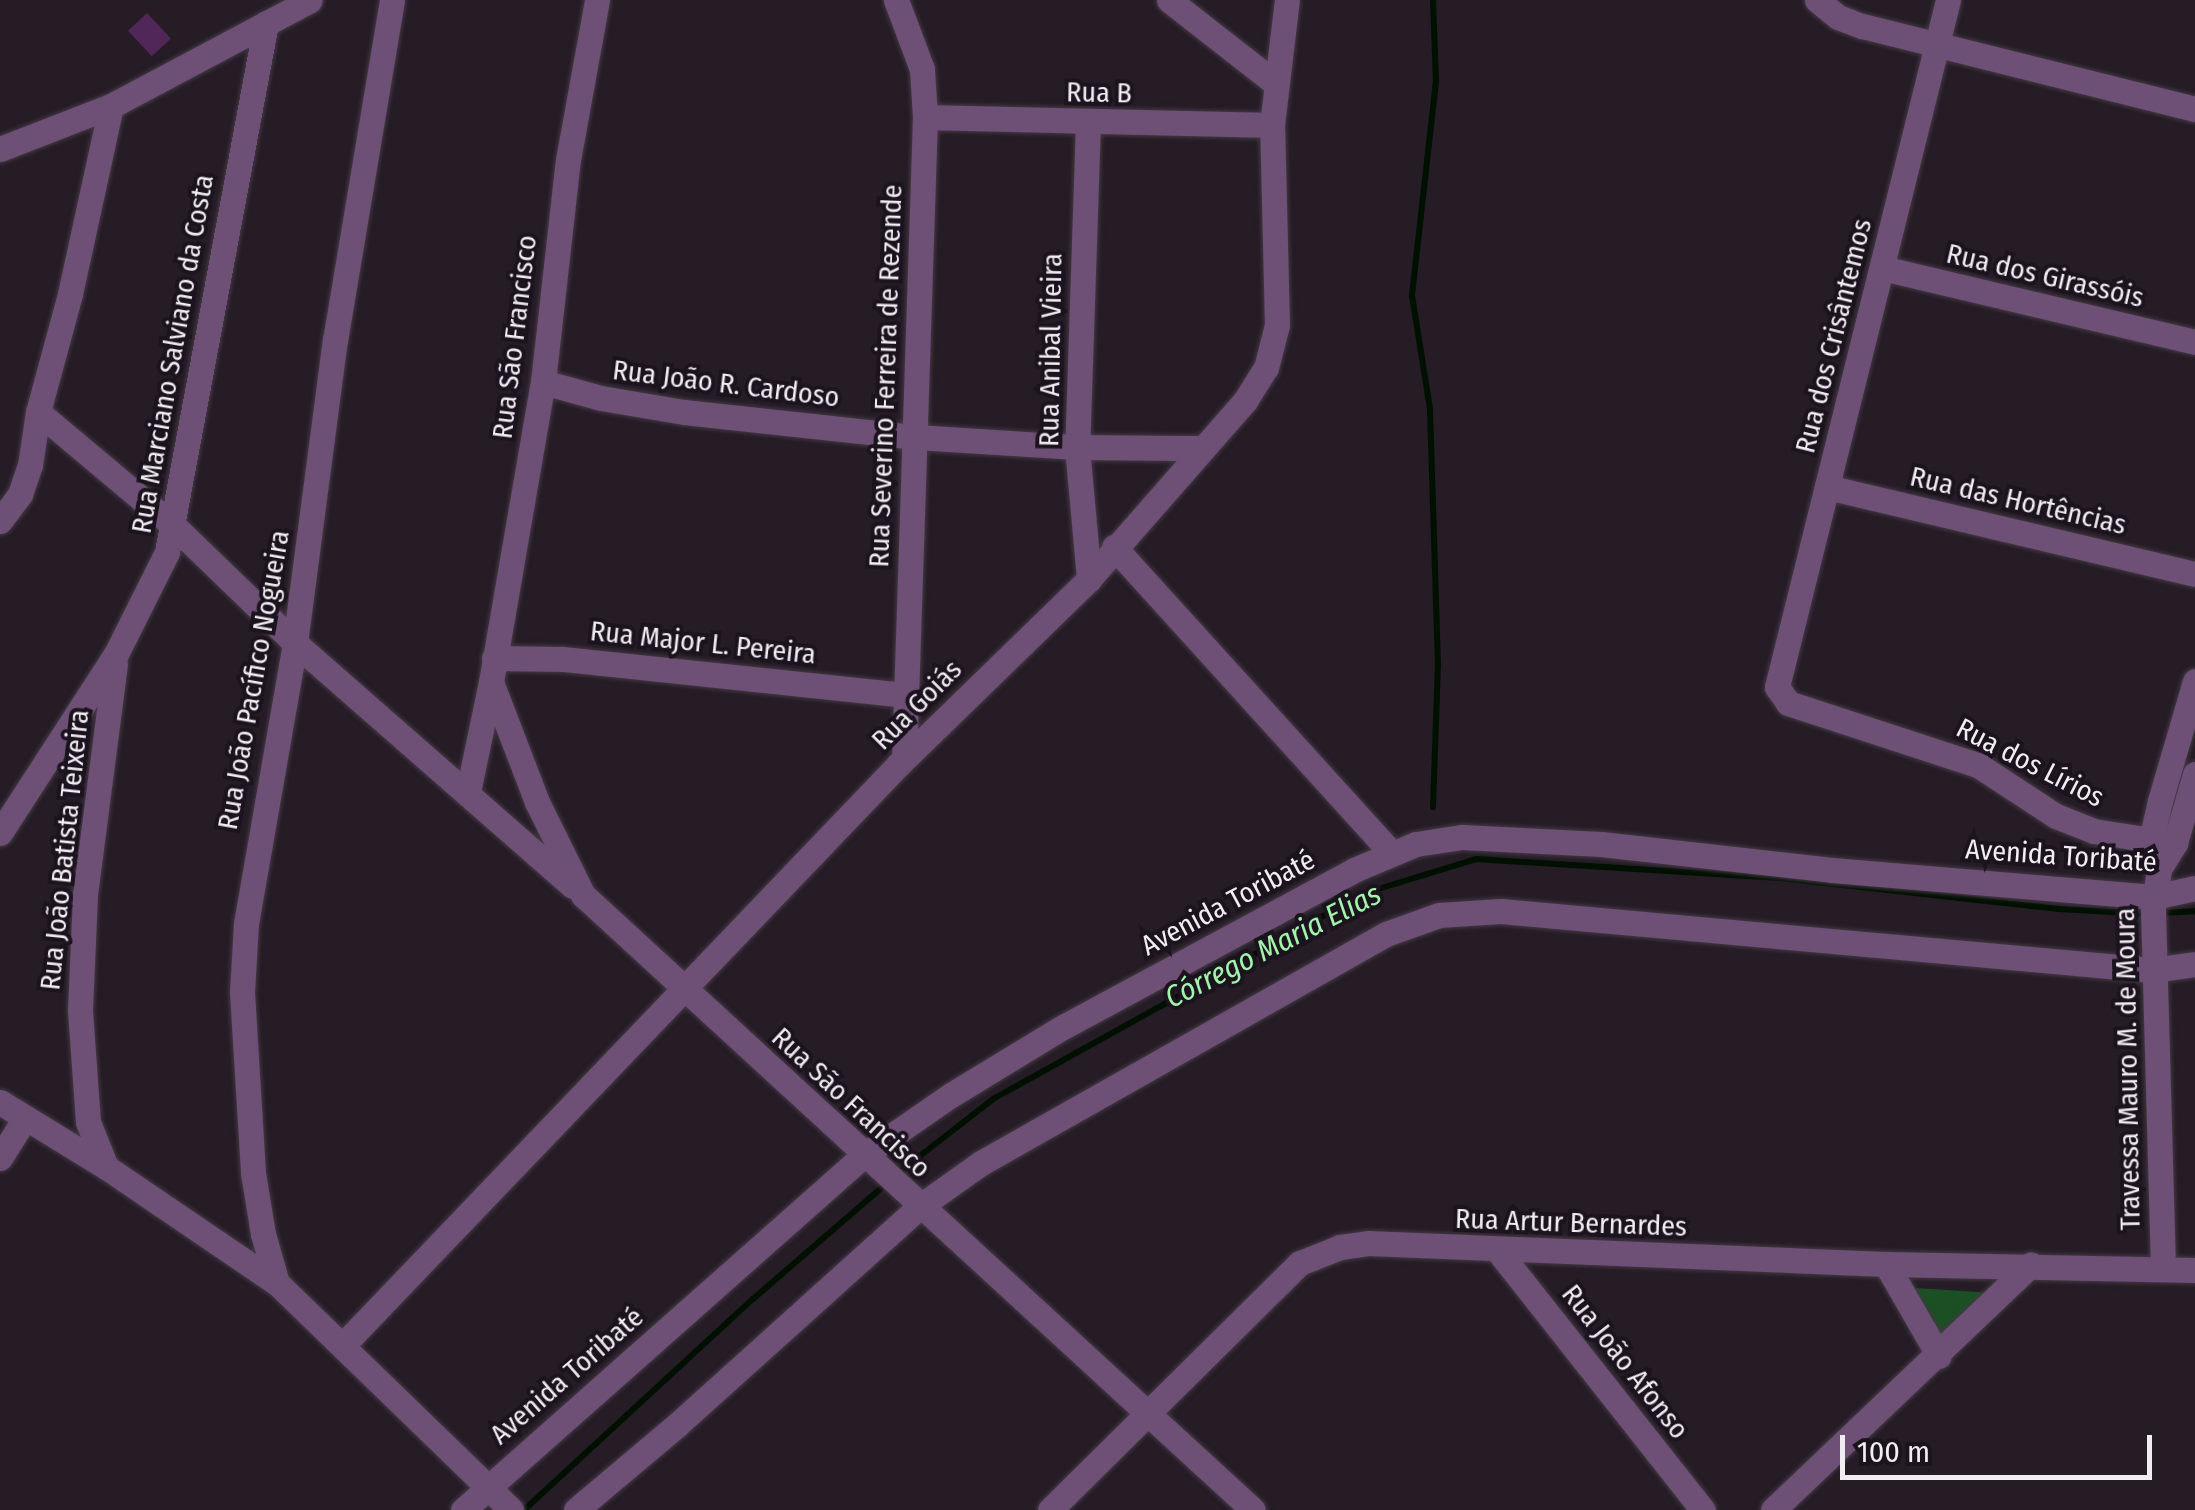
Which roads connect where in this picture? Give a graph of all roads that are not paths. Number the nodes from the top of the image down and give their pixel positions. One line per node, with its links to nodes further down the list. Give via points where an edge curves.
1 (310, 0): 9 (street)
2 (392, 0): 31 (street, Rua João Pacífico Nogueira, via 335,339)
3 (896, 0): 14 (street, Rua Severino Ferreira de Rezende, via 922,68)
4 (1169, 0): 11 (street)
5 (1287, 0): 11 (street, Rua Goiás)
6 (1948, 0): 10 (street, Rua dos Crisântemos)
7 (590, 1): 20 (street, Rua São Francisco)
8 (1818, 2): 10 (street, via 1862,26)
9 (266, 23): 12 (street); 27 (street, Rua Marciano Salviano da Costa)
10 (1937, 46): 13 (street); 18 (street, Rua dos Crisântemos)
11 (1274, 82): 16 (street, Rua Goiás)
12 (111, 106): 17 (street); 21 (street)
13 (2195, 109)
14 (925, 117): 15 (street, Rua B); 22 (street, Rua Severino Ferreira de Rezende)
15 (1088, 122): 16 (street, Rua B); 23 (street, Rua Anibal Vieira)
16 (1272, 126): 24 (street, Rua Goiás, via 1277,325 1266,368)
17 (0, 149)
18 (1882, 268): 19 (street, Rua dos Girassóis); 25 (street, Rua dos Crisântemos)
19 (2195, 342)
20 (542, 382): 22 (street, Rua João R. Cardoso, via 684,412); 33 (street, Rua São Francisco)
21 (38, 412): 26 (street, via 26,479); 27 (street)
22 (916, 437): 23 (street, Rua João R. Cardoso); 36 (street, Rua Severino Ferreira de Rezende)
23 (1077, 448): 24 (street, Rua João R. Cardoso); 30 (street, Rua Anibal Vieira)
24 (1203, 448): 28 (street, Rua Goiás)
25 (1827, 487): 29 (street, Rua das Hortências); 35 (street, Rua dos Crisântemos)
26 (0, 522)
27 (175, 527): 31 (street); 32 (street, Rua Marciano Salviano da Costa)
28 (1114, 547): 30 (street, Rua Goiás); 43 (street)
29 (2195, 574)
30 (1089, 579): 38 (street, Rua Goiás)
31 (296, 643): 40 (street); 61 (street, Rua João Pacífico Nogueira, via 255,852 242,992 254,1174)
32 (116, 654): 41 (street, Rua Marciano Salviano da Costa); 54 (street, Rua João Batista Teixeira, via 85,895 80,1010 88,1122)
33 (493, 670): 36 (street, Rua Major L. Pereira, via 562,659); 40 (street, Rua São Francisco); 45 (street, Rua São Francisco, via 537,802)
34 (2195, 682): 37 (street)
35 (1778, 687): 42 (street, Rua dos Lírios, via 1788,703 1978,765 2056,816 2094,831)
36 (906, 694): 38 (street, Rua Severino Ferreira de Rezende)
37 (2184, 756): 42 (street)
38 (904, 759): 49 (street, Rua Goiás)
39 (2195, 774): 42 (street)
40 (468, 792): 45 (street)
41 (0, 833)
42 (2174, 840): 46 (street, Travessa Mauro M. de Moura, via 2158,870)
43 (1391, 853): 46 (street, Avenida Toribaté, via 1462,837 1602,844); 53 (street, Avenida Toribaté, via 1063,1027 951,1095)
44 (2195, 888): 46 (street, Avenida Toribaté)
45 (583, 895): 49 (street, Rua São Francisco)
46 (2153, 902): 47 (street, Travessa Mauro M. de Moura)
47 (2152, 959): 48 (street); 55 (street, via 1501,911 1439,915 1386,934); 59 (street, Travessa Mauro M. de Moura)
48 (2195, 964)
49 (685, 990): 53 (street, Rua São Francisco); 62 (street, Rua Goiás)
50 (0, 1102): 51 (street)
51 (25, 1118): 52 (street); 54 (street)
52 (0, 1158)
53 (870, 1161): 55 (street, Rua São Francisco); 65 (street, Avenida Toribaté)
54 (106, 1167): 61 (street)
55 (913, 1201): 64 (street, Rua São Francisco); 67 (street, via 678,1424)
56 (1499, 1252): 57 (street, Rua Artur Bernardes); 64 (street, Rua Artur Bernardes, via 1368,1243 1319,1253); 70 (street, Rua João Afonso)
57 (1886, 1264): 58 (street, Rua Artur Bernardes); 63 (street)
58 (2032, 1264): 59 (street, Rua Artur Bernardes); 63 (street)
59 (2163, 1268): 60 (street, Rua Artur Bernardes)
60 (2195, 1270)
61 (277, 1283): 62 (street)
62 (343, 1344): 65 (street)
63 (1939, 1356): 71 (street)
64 (1148, 1413): 68 (street, Rua Artur Bernardes); 69 (street, Rua São Francisco)
65 (498, 1497): 66 (street, Avenida Toribaté)
66 (463, 1510)
67 (576, 1510)
68 (1050, 1510)
69 (1252, 1510)
70 (1704, 1510)
71 (1773, 1510)

